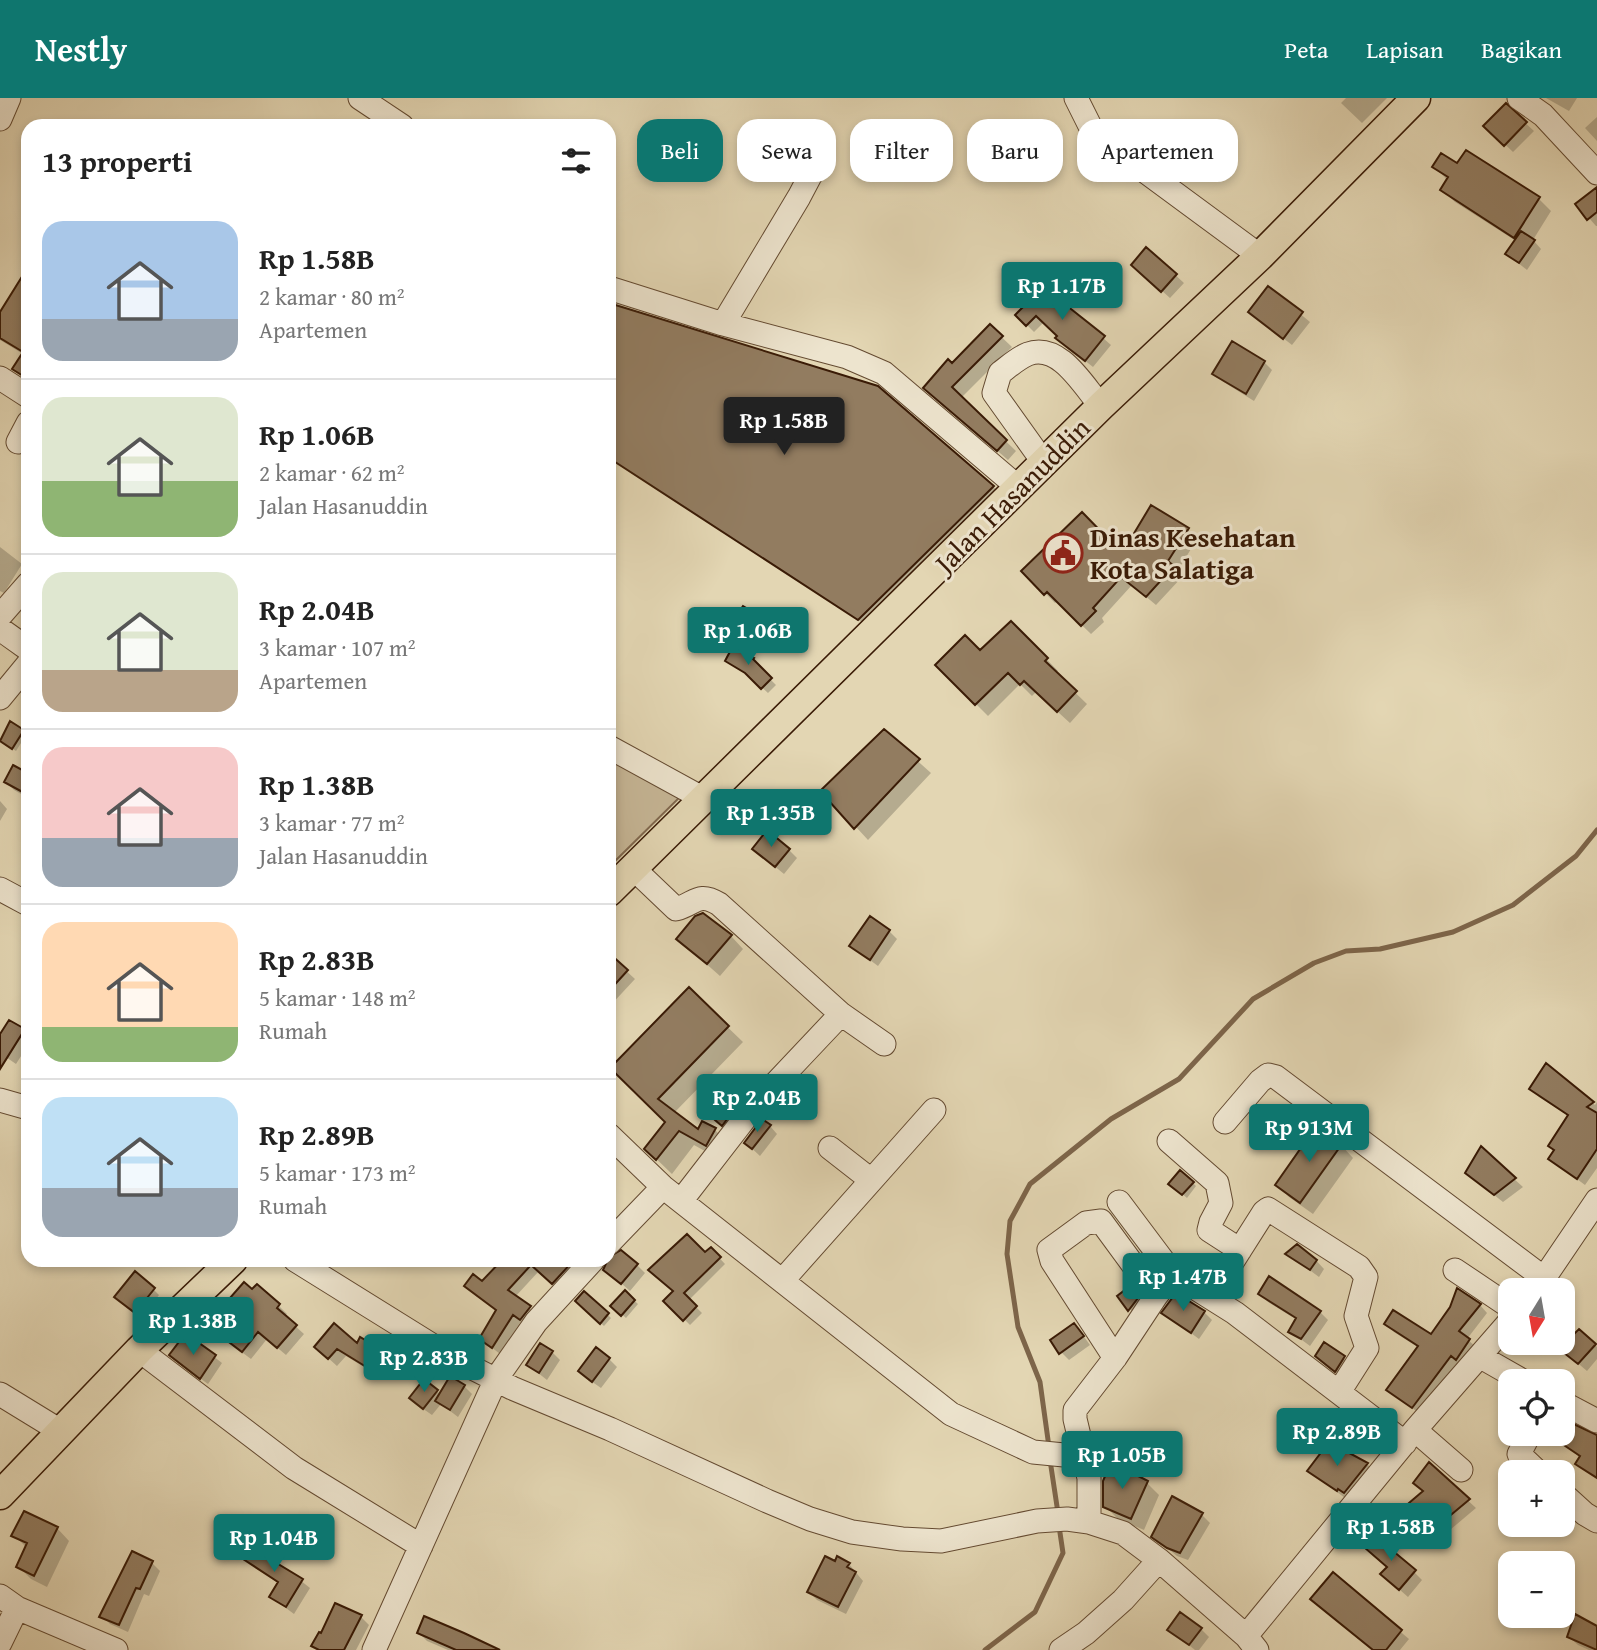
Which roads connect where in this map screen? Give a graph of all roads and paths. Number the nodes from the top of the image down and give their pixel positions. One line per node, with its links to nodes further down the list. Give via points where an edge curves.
1 (9, 98): 6 (street)
2 (360, 98): 7 (street)
3 (1076, 98): 10 (street, via 1090,126 1104,141)
4 (1416, 98): 10 (main road, Jalan Hasanuddin)
5 (1520, 98): 8 (street, via 1543,115)
6 (0, 119)
7 (392, 119)
8 (1597, 173)
9 (807, 182): 12 (street)
10 (1260, 256): 15 (main road, Jalan Hasanuddin)
11 (616, 290): 12 (street)
12 (723, 324): 17 (street, via 847,357 884,373)
13 (0, 378): 14 (street)
14 (21, 392)
15 (1101, 407): 16 (main road, Jalan Hasanuddin); 16 (street, via 1065,363 1047,353 1029,354 1000,373 995,393)
16 (1044, 463): 17 (main road, Jalan Hasanuddin)
17 (1019, 488): 25 (main road, Jalan Hasanuddin)
18 (21, 592): 19 (street)
19 (0, 616)
20 (0, 629): 21 (street)
21 (21, 644)
22 (21, 672): 23 (street)
23 (0, 698)
24 (616, 751): 25 (street)
25 (704, 799): 26 (main road, Jalan Hasanuddin)
26 (633, 868): 27 (main road, Jalan Hasanuddin); 30 (street, via 676,909 700,898 719,904)
27 (616, 885)
28 (0, 889): 29 (street)
29 (21, 900)
30 (841, 1014): 31 (street); 40 (street)
31 (884, 1044)
32 (0, 1100): 33 (street)
33 (21, 1106)
34 (934, 1110): 39 (street)
35 (1225, 1122): 50 (street, via 1260,1081 1268,1075 1276,1077)
36 (1169, 1141): 44 (street, via 1217,1184 1222,1203 1209,1230)
37 (616, 1142): 40 (street)
38 (830, 1148): 39 (street)
39 (871, 1180): 52 (street)
40 (672, 1194): 43 (street); 52 (street)
41 (1597, 1200): 51 (street)
42 (1119, 1202): 49 (street)
43 (616, 1238)
44 (1240, 1250): 54 (street); 62 (street, via 1268,1209 1359,1267 1366,1277 1356,1316 1367,1348)
45 (226, 1267): 57 (main road)
46 (306, 1267): 61 (street)
47 (587, 1267): 61 (street, via 536,1322)
48 (1455, 1270): 55 (street)
49 (1173, 1274): 53 (street); 54 (street)
50 (1532, 1278)
51 (1544, 1278)
52 (782, 1281): 69 (street, via 950,1414 1033,1452)
53 (1156, 1296): 59 (street); 59 (street, via 1101,1221 1086,1223 1049,1250)
54 (1210, 1297): 62 (street)
55 (1498, 1299)
56 (1498, 1336): 58 (street)
57 (139, 1350): 66 (main road); 76 (street, via 294,1468)
58 (1481, 1357): 60 (street); 67 (street)
59 (1115, 1359): 69 (street, via 1075,1410)
60 (1502, 1369)
61 (496, 1380): 74 (street, via 767,1502 852,1532 941,1541 1037,1521); 76 (street)
62 (1339, 1392): 67 (street)
63 (0, 1394): 66 (street)
64 (1575, 1410): 65 (street)
65 (1597, 1421)
66 (62, 1432): 72 (main road)
67 (1410, 1437): 71 (street); 80 (street)
68 (1523, 1446): 70 (street, via 1519,1454)
69 (1085, 1457): 74 (street, via 1089,1478)
70 (1525, 1460)
71 (1461, 1470)
72 (0, 1495)
73 (1575, 1505): 75 (street)
74 (1078, 1520): 77 (street, via 1124,1533)
75 (1597, 1521)
76 (421, 1546): 82 (street)
77 (1159, 1560): 80 (street); 83 (street, via 1123,1600)
78 (8, 1602): 79 (street); 81 (street)
79 (0, 1643)
80 (1252, 1643)
81 (116, 1650)
82 (374, 1650)
83 (1061, 1650)

